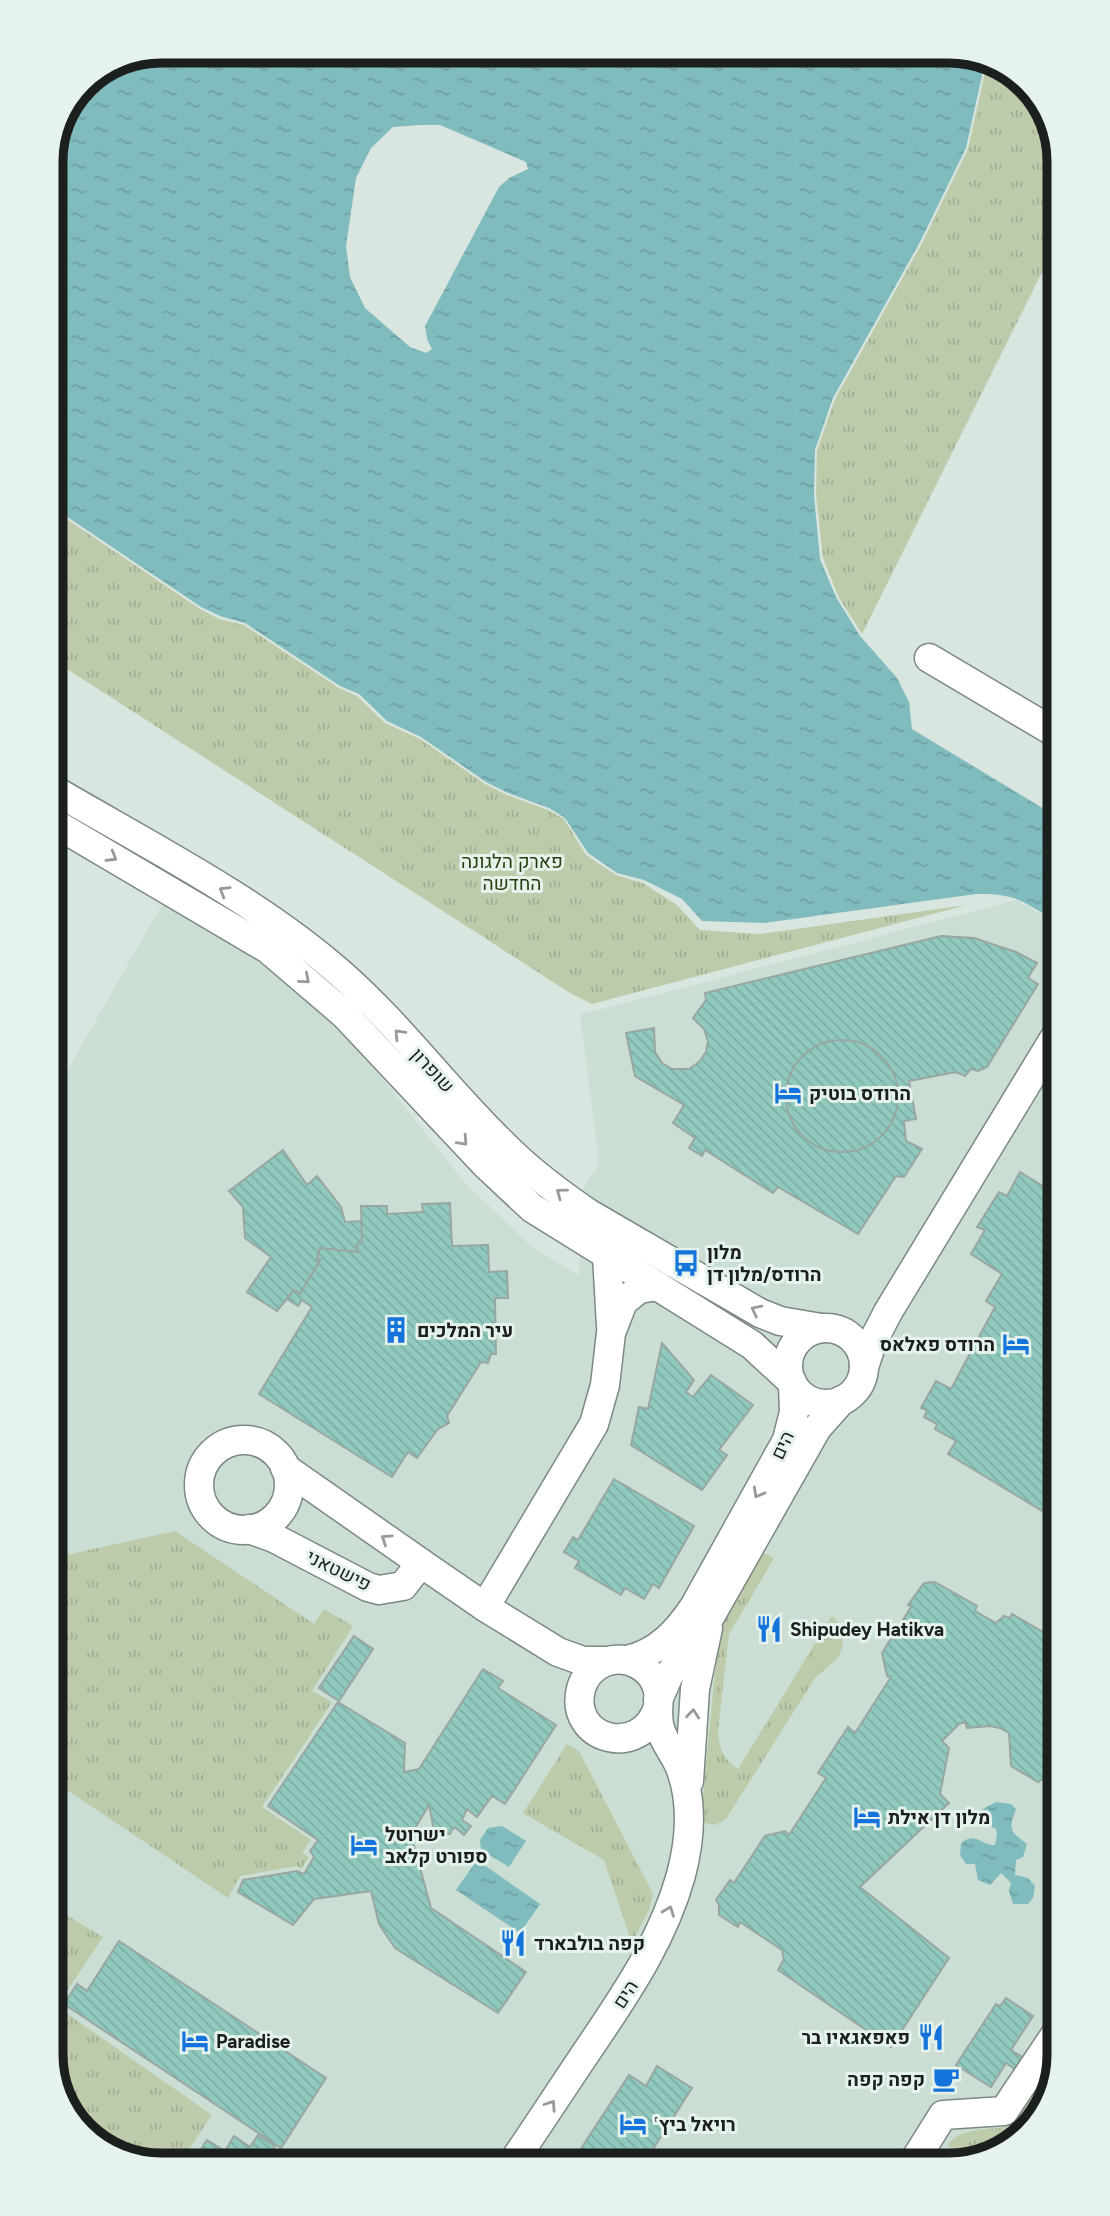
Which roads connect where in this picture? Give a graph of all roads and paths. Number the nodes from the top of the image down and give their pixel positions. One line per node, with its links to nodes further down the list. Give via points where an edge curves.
1 (929, 658): 2 (street)
2 (1047, 728)
3 (63, 795): 9 (street, שופרון, one-way to 3, via 760,1313 565,1197 506,1147 363,995 316,953 222,889)
4 (63, 828): 6 (street, שופרון, one-way to 6, via 284,962 344,1014 532,1208)
5 (1047, 1050): 8 (street)
6 (607, 1255): 7 (street, שופרון); 10 (street)
7 (657, 1286): 10 (street, via 627,1297); 12 (street, שופרון, via 752,1345)
8 (891, 1306): 9 (street, via 858,1324); 11 (street)
9 (827, 1328): 11 (street, via 854,1340); 12 (street, via 804,1334 793,1347 788,1365)
10 (611, 1333): 17 (street, via 605,1385 591,1429)
11 (864, 1367): 13 (street, via 856,1390)
12 (792, 1383): 13 (street, via 813,1402); 20 (street, הים, one-way to 20, via 794,1412 787,1440 694,1607 665,1641 643,1655)
13 (842, 1401): 18 (street, הים, via 817,1428)
14 (285, 1468): 15 (street, via 289,1483 281,1511); 15 (street, via 266,1446 237,1440 217,1449 203,1465 199,1480 205,1508 228,1527); 16 (street, one-way to 14)
15 (249, 1529): 16 (street, פישטאני, via 379,1590 403,1586)
16 (421, 1563): 17 (street)
17 (485, 1607): 19 (street)
18 (713, 1612): 22 (street, הים, via 664,1682); 23 (street, הים, one-way to 18, via 695,1689)
19 (558, 1652): 20 (street, via 583,1661); 21 (street, via 572,1672)
20 (617, 1661): 21 (street, via 597,1666 582,1686); 22 (street, via 643,1668 652,1677)
21 (580, 1698): 22 (street, via 590,1726 617,1739 646,1728)
22 (658, 1704): 23 (street, הים, via 660,1731 681,1769)
23 (688, 1807): 25 (street, הים, one-way to 23, via 653,1949 682,1871)
24 (1047, 2047): 26 (street, via 1004,2111 943,2115)
25 (519, 2153)
26 (919, 2153)

